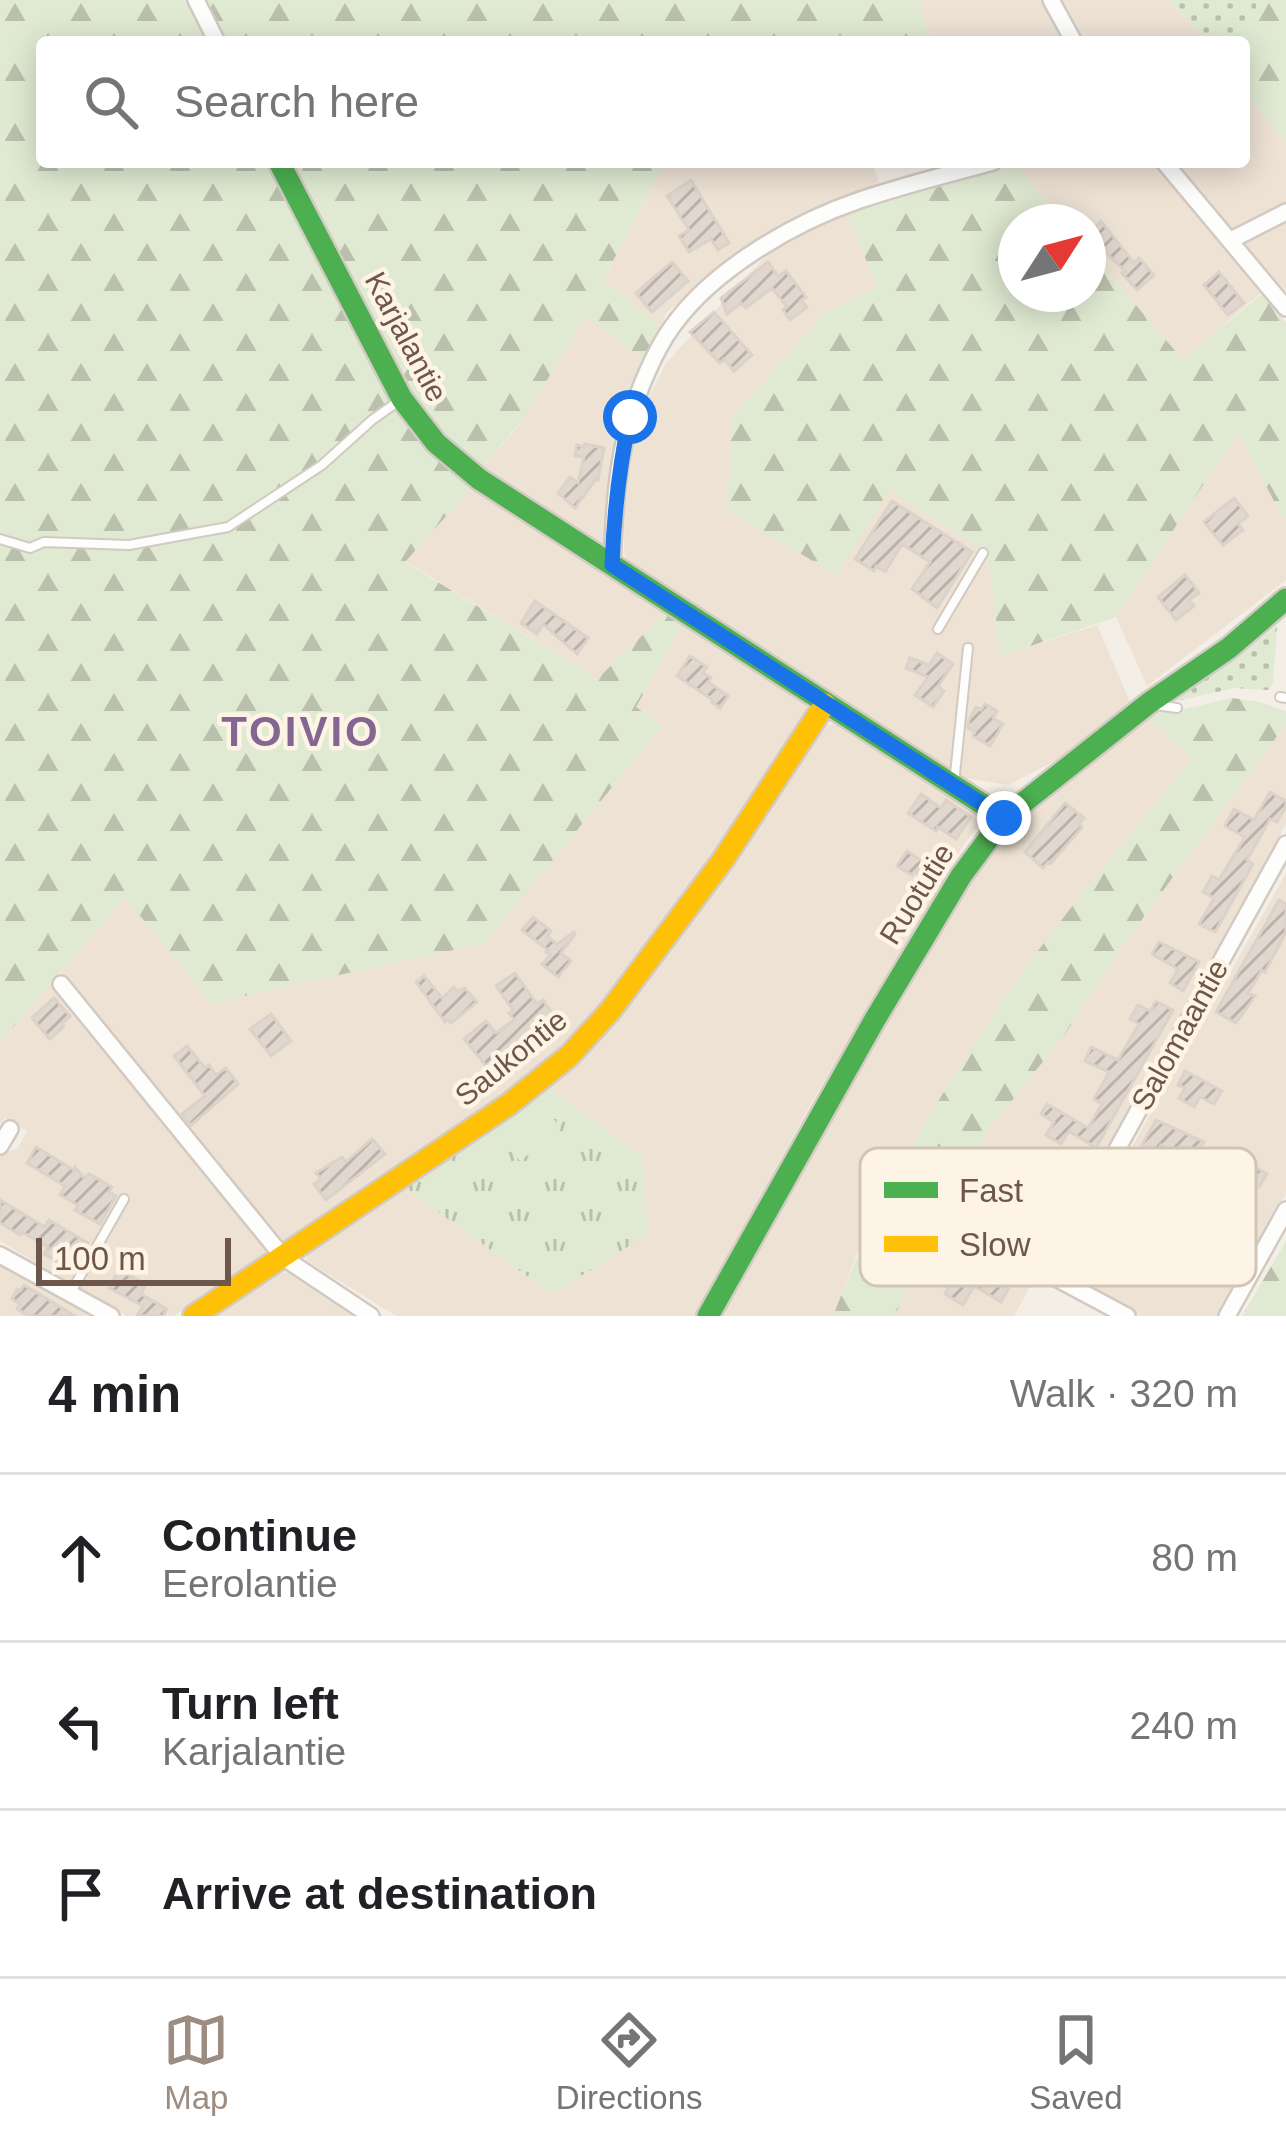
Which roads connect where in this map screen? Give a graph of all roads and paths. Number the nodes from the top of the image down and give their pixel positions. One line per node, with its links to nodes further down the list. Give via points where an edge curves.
1 (196, 0): 3 (street)
2 (1051, 0): 4 (street)
3 (214, 36)
4 (1071, 36)
5 (282, 168): 11 (street, Karjalantie)
6 (972, 168): 14 (street, via 821,215 754,252 688,307 630,417)
7 (1169, 168): 9 (street)
8 (1286, 212): 9 (street)
9 (1232, 240): 10 (street)
10 (1286, 308)
11 (402, 399): 12 (lane, via 228,527 129,545 31,548); 14 (street, Karjalantie, via 463,469)
12 (0, 538)
13 (983, 553): 16 (lane)
14 (612, 565): 19 (street, Karjalantie)
15 (1286, 599): 18 (street, Ruotutie)
16 (938, 629)
17 (968, 648): 21 (lane)
18 (1149, 703): 20 (lane); 22 (street, Ruotutie)
19 (825, 704): 21 (street, Karjalantie); 31 (street, Saukontie, via 725,858 569,1056)
20 (1177, 708)
21 (954, 786): 22 (street, Karjalantie)
22 (1004, 818): 39 (street, Ruotutie, via 842,1074)
23 (1286, 844): 27 (street, Salomaantie)
24 (61, 984): 31 (street)
25 (10, 1129): 26 (street)
26 (0, 1145)
27 (1118, 1148)
28 (124, 1199): 35 (lane)
29 (1286, 1210): 32 (street)
30 (0, 1256): 35 (street)
31 (284, 1258): 37 (street, Saukontie); 38 (street)
32 (1256, 1264)
33 (1070, 1286): 40 (street, Salomaantie)
34 (1244, 1286): 41 (street)
35 (70, 1294): 36 (street)
36 (111, 1316)
37 (194, 1316)
38 (371, 1316)
39 (708, 1316)
40 (1126, 1316)
41 (1227, 1316)

